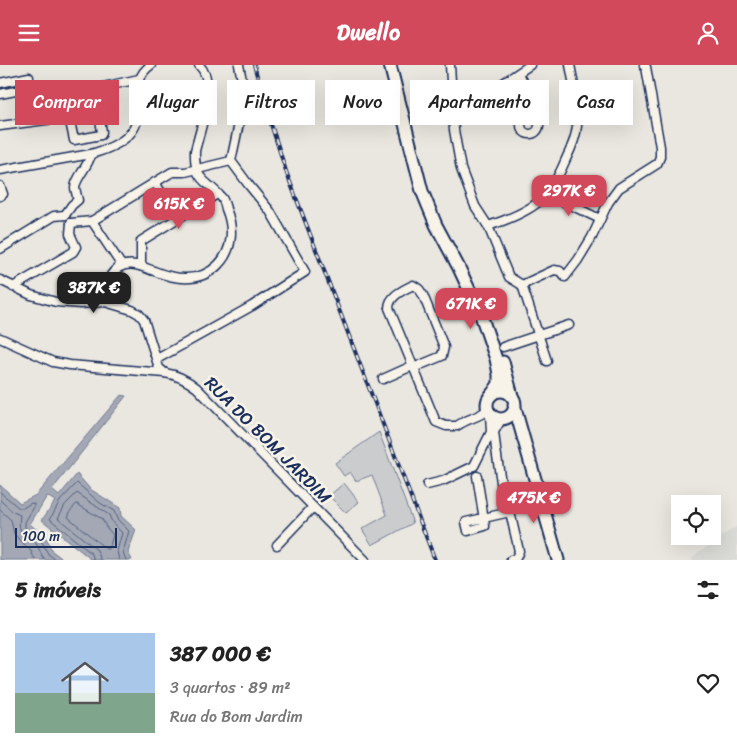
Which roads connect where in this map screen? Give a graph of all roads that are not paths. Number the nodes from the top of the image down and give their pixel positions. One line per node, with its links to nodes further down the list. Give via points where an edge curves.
1 (151, 65): 11 (street)
2 (199, 65): 22 (street, via 207,78 208,91 195,151)
3 (239, 65): 21 (street, via 245,95)
4 (390, 65): 38 (main road, via 422,191)
5 (450, 65): 12 (street)
6 (530, 65): 9 (street)
7 (570, 65): 28 (street, via 577,128 562,168)
8 (646, 66): 31 (street, via 660,157 653,167 619,188)
9 (518, 74): 13 (street); 14 (street)
10 (29, 77): 15 (street)
11 (139, 79): 19 (street, via 98,88 101,135 74,140 69,117); 20 (street, via 138,121 133,132 115,146)
12 (451, 80)
13 (509, 80)
14 (522, 80)
15 (0, 83)
16 (15, 91): 17 (street)
17 (0, 94)
18 (454, 125): 34 (street, via 461,169 476,207)
19 (0, 126)
20 (91, 154): 23 (street); 29 (street, via 90,162 75,187 78,201)
21 (231, 161): 22 (street); 49 (street, via 270,211 305,271 252,306)
22 (196, 169): 24 (street, via 172,172); 26 (street)
23 (0, 170)
24 (155, 182): 30 (street); 32 (street)
25 (0, 186): 27 (street, via 3,194)
26 (217, 194): 30 (street); 37 (street, via 223,199 232,235 224,258 216,267 190,279 167,276)
27 (0, 196)
28 (544, 197): 31 (street, via 560,200); 34 (street, via 507,220)
29 (65, 215): 33 (street); 35 (street, via 54,216)
30 (176, 219): 37 (street, via 141,241)
31 (600, 219): 40 (street, via 587,245 564,277 560,271 554,270)
32 (92, 221): 33 (street); 36 (street)
33 (71, 223): 41 (street, via 70,234 76,247 73,251)
34 (488, 226): 40 (street, via 509,277)
35 (0, 249)
36 (122, 266): 37 (street); 42 (street, via 112,273)
37 (141, 266)
38 (459, 268): 54 (main road, via 470,283 496,339); 55 (main road, via 481,315 496,359 499,384)
39 (0, 280): 41 (street)
40 (522, 285): 46 (street)
41 (13, 287): 44 (street, via 56,302)
42 (104, 290): 43 (street); 44 (street)
43 (105, 302): 44 (street); 49 (street, via 139,314)
44 (93, 303)
45 (569, 325): 46 (street)
46 (539, 335): 48 (street); 50 (street)
47 (0, 338): 52 (street, RUA DO BOM JARDIM, via 54,362)
48 (503, 347)
49 (158, 359): 52 (street, via 159,368)
50 (547, 361)
51 (413, 367): 51 (street, via 389,301 414,285 424,295 444,347 442,356); 53 (street); 57 (street, via 436,422)
52 (165, 373): 64 (street, RUA DO BOM JARDIM, via 188,381 197,388)
53 (383, 379)
54 (513, 401): 55 (main road, via 503,391 498,391); 56 (main road, via 512,413); 62 (main road)
55 (490, 408): 56 (main road, via 493,416); 57 (street, via 475,420); 57 (street); 59 (street, via 491,432)
56 (502, 419): 58 (street); 62 (main road, via 515,423)
57 (457, 426)
58 (494, 432): 59 (street); 60 (street)
59 (486, 443): 60 (street); 63 (street, via 474,466)
60 (496, 449): 65 (street, via 503,496)
61 (476, 476): 65 (street, via 484,517)
62 (536, 481): 69 (main road)
63 (428, 485)
64 (313, 507): 66 (street); 67 (street, RUA DO BOM JARDIM)
65 (510, 512): 68 (street, via 519,551 516,559)
66 (277, 545)
67 (365, 560)
68 (512, 560)
69 (558, 560)

